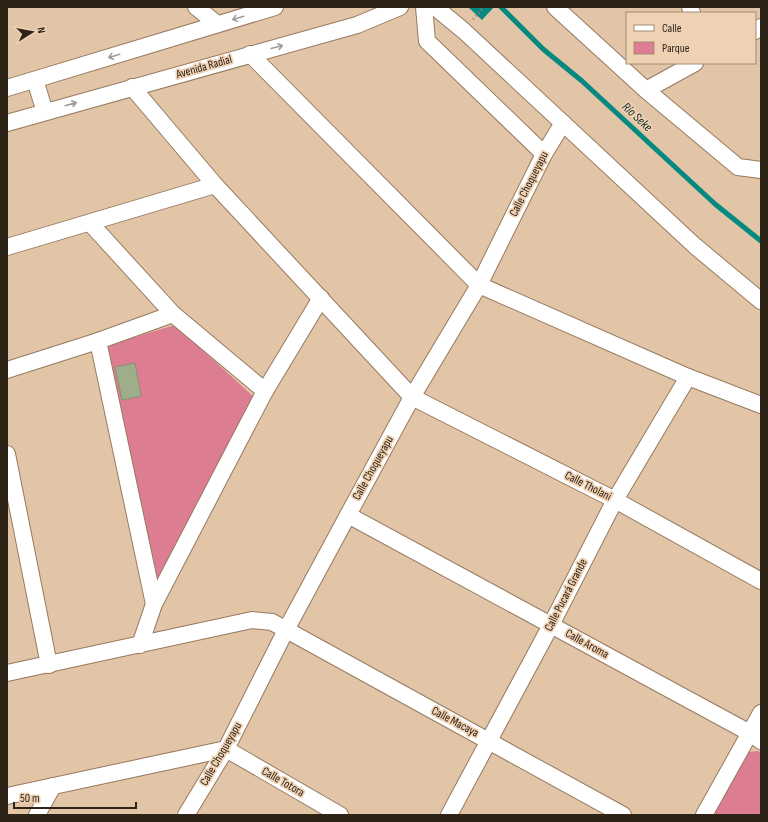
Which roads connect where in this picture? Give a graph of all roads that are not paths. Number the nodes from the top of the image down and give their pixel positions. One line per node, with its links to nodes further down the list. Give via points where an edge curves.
1 (196, 7): 7 (street)
2 (275, 7): 7 (street, one-way to 7)
3 (400, 7): 8 (street, Avenida Radial, one-way to 3, via 357,25)
4 (424, 7): 17 (street, via 427,41)
5 (435, 7): 16 (street)
6 (556, 7): 13 (street)
7 (217, 24): 10 (street, one-way to 10)
8 (250, 54): 11 (street, Avenida Radial); 22 (street)
9 (693, 64): 13 (street)
10 (35, 80): 12 (street); 14 (street)
11 (132, 87): 14 (street, Avenida Radial, one-way to 11); 19 (street)
12 (7, 88)
13 (646, 90): 18 (street, via 738,167)
14 (45, 112): 15 (street, Avenida Radial)
15 (7, 123)
16 (563, 123): 17 (street, Calle Choqueyapu); 24 (street, via 695,246)
17 (544, 154): 22 (street, Calle Choqueyapu)
18 (760, 170)
19 (215, 185): 20 (street); 23 (street)
20 (90, 223): 21 (street); 25 (street)
21 (7, 247)
22 (479, 285): 28 (street); 30 (street, Calle Choqueyapu)
23 (321, 298): 29 (street); 30 (street)
24 (761, 301)
25 (173, 314): 26 (street); 29 (street)
26 (98, 341): 27 (street); 36 (street)
27 (7, 370)
28 (688, 377): 31 (street); 33 (street, Calle Pucará Grande)
29 (265, 391): 36 (street)
30 (412, 397): 33 (street, Calle Tholani); 34 (street, Calle Choqueyapu)
31 (761, 405)
32 (7, 454): 40 (street)
33 (615, 500): 35 (street, Calle Tholani); 37 (street, Calle Pucará Grande)
34 (348, 515): 37 (street, Calle Aroma); 38 (street, Calle Choqueyapu)
35 (761, 581)
36 (154, 604): 39 (street)
37 (551, 625): 43 (street, Calle Aroma); 44 (street, Calle Pucará Grande)
38 (286, 630): 39 (street, Calle Macaya, via 272,622 252,620); 44 (street, Calle Macaya); 45 (street, Calle Choqueyapu)
39 (140, 645): 40 (street, Calle Macaya)
40 (50, 665): 41 (street, Calle Macaya)
41 (7, 673)
42 (761, 713): 43 (street)
43 (756, 737): 53 (street)
44 (488, 740): 51 (street, Calle Pucará Grande); 52 (street, Calle Macaya)
45 (226, 749): 46 (street); 49 (street, Calle Choqueyapu); 50 (street, Calle Totora)
46 (53, 786): 47 (street); 48 (street)
47 (7, 796)
48 (37, 815)
49 (186, 815)
50 (340, 815)
51 (449, 815)
52 (623, 815)
53 (704, 815)

